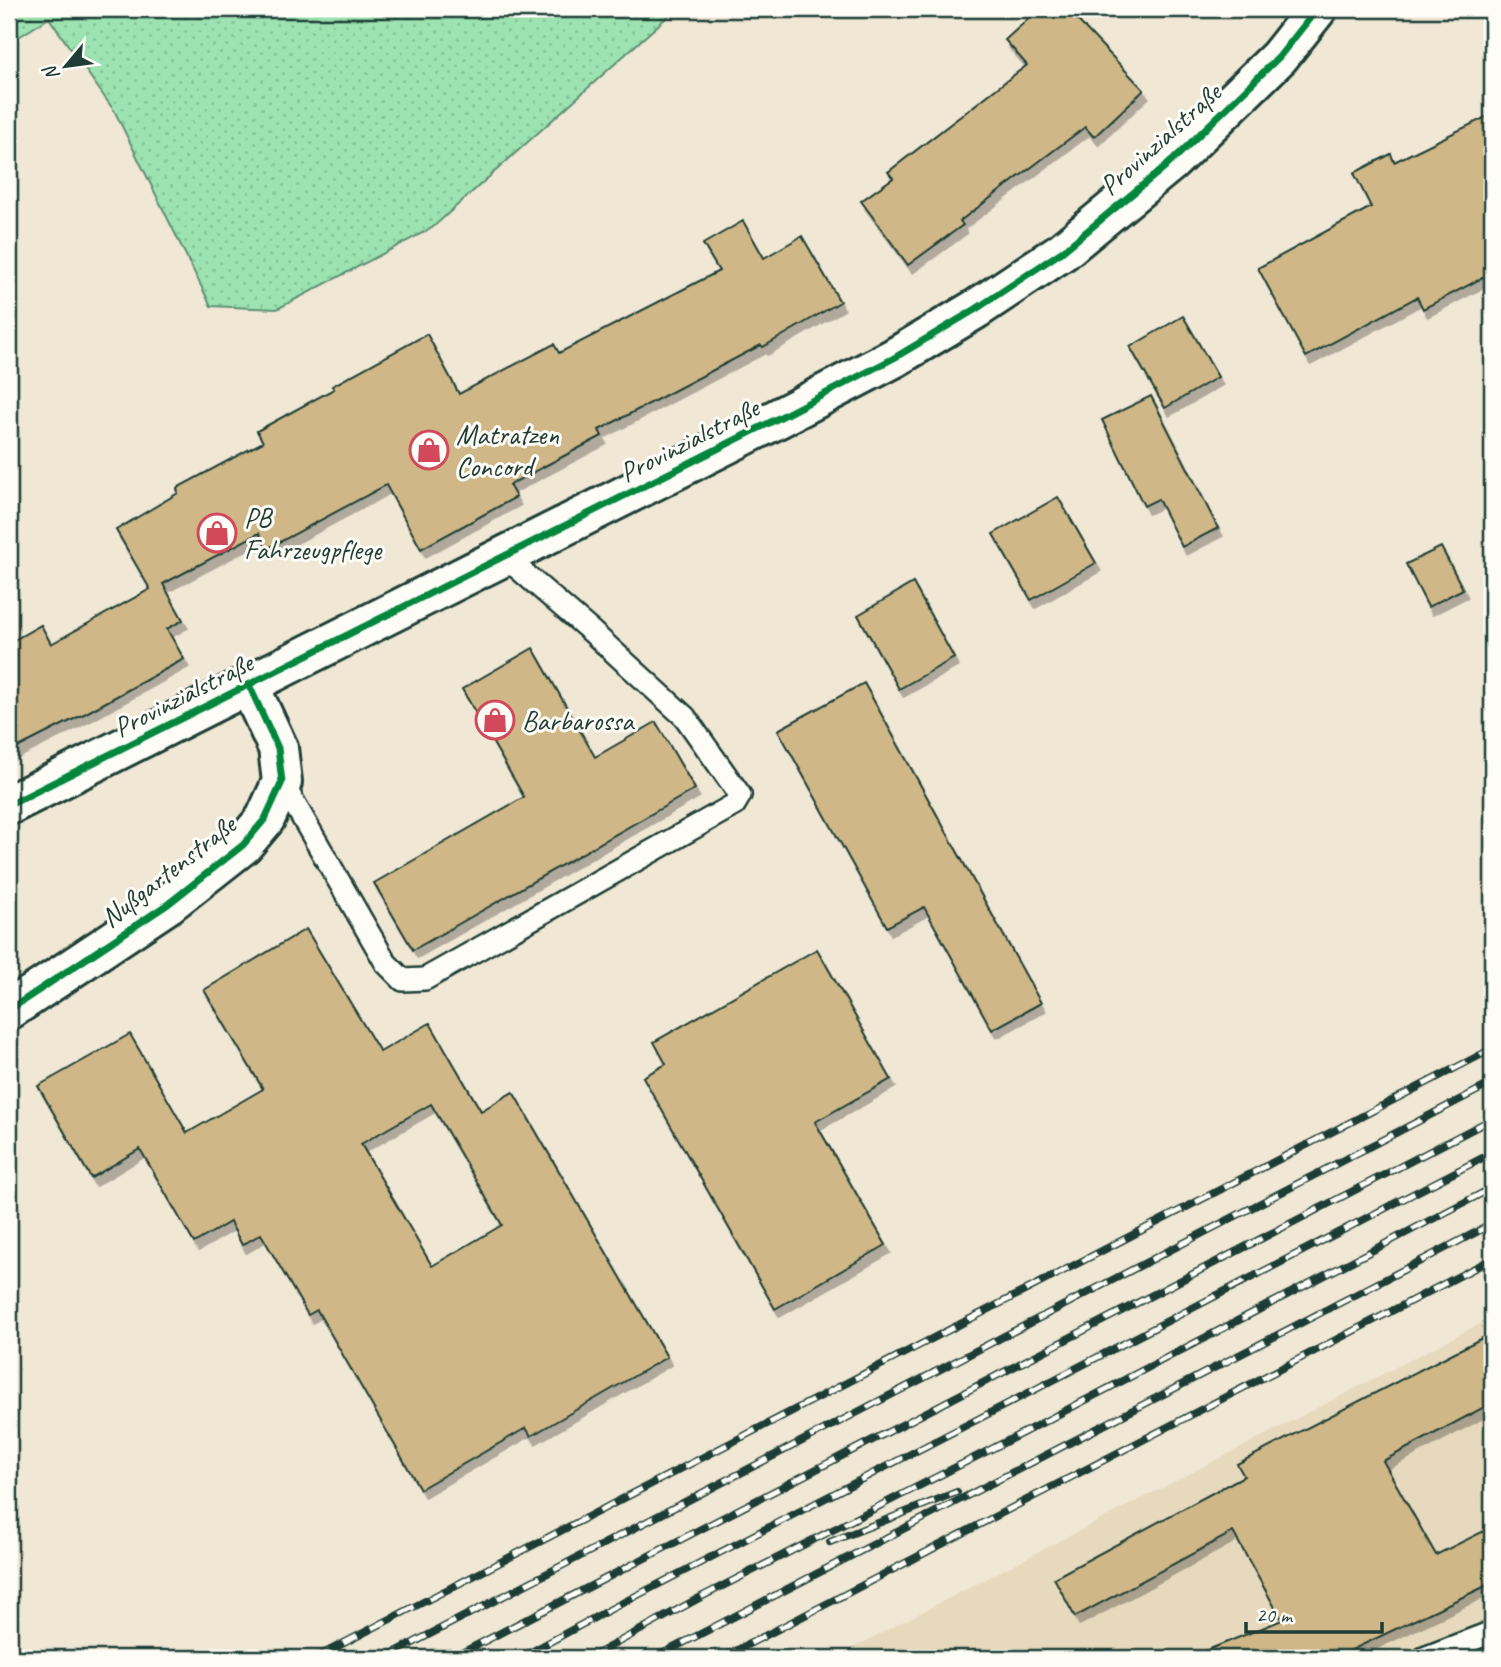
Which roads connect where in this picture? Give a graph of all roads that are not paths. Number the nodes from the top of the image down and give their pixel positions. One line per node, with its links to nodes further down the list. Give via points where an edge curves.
1 (1317, 9): 2 (main road, Provinzialstraße, via 1279,57 1172,161 1063,251 894,358)
2 (505, 556): 3 (main road, Provinzialstraße); 4 (lane, via 685,718 740,795 734,805 425,979 403,979 386,963)
3 (249, 685): 4 (main road, via 278,748); 5 (main road, Provinzialstraße)
4 (282, 782): 6 (main road, Nußgartenstraße, via 265,819 243,845 168,904)
5 (9, 805)
6 (9, 1010)
7 (1492, 1632): 8 (lane)
8 (1424, 1658)

